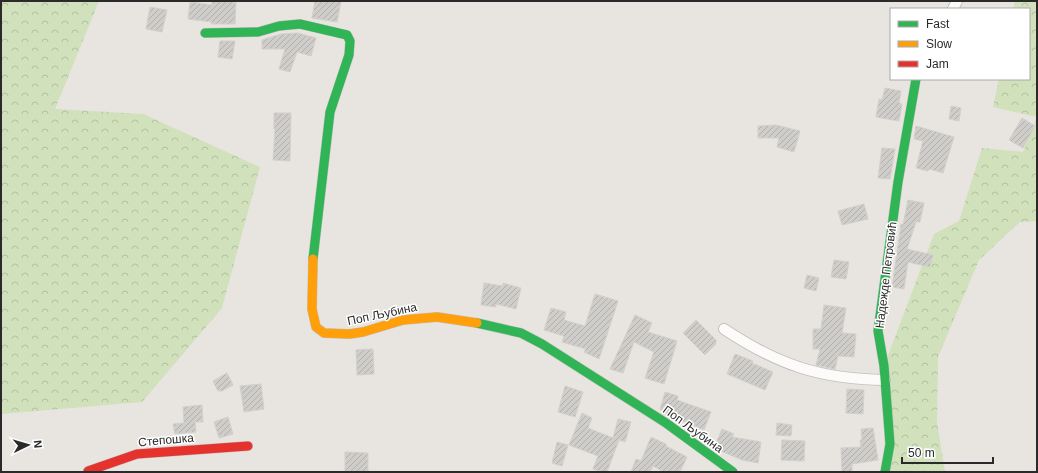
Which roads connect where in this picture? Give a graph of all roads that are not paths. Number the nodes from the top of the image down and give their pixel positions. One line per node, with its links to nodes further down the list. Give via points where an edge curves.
1 (204, 33): 7 (street, Поп Љубина, via 258,32 300,24 347,35 350,41 349,55 330,112 318,211 313,258 312,309 316,327 324,333 349,334 404,320 437,317 521,333 666,423)
2 (916, 80): 4 (street, Надежде Петровић, via 898,182 878,331)
3 (724, 329): 4 (street, via 764,353 812,372)
4 (885, 380): 8 (street, Надежде Петровић, via 890,444)
5 (248, 446): 6 (street, Степошка, via 137,454)
6 (88, 471)
7 (733, 472)
8 (885, 472)

